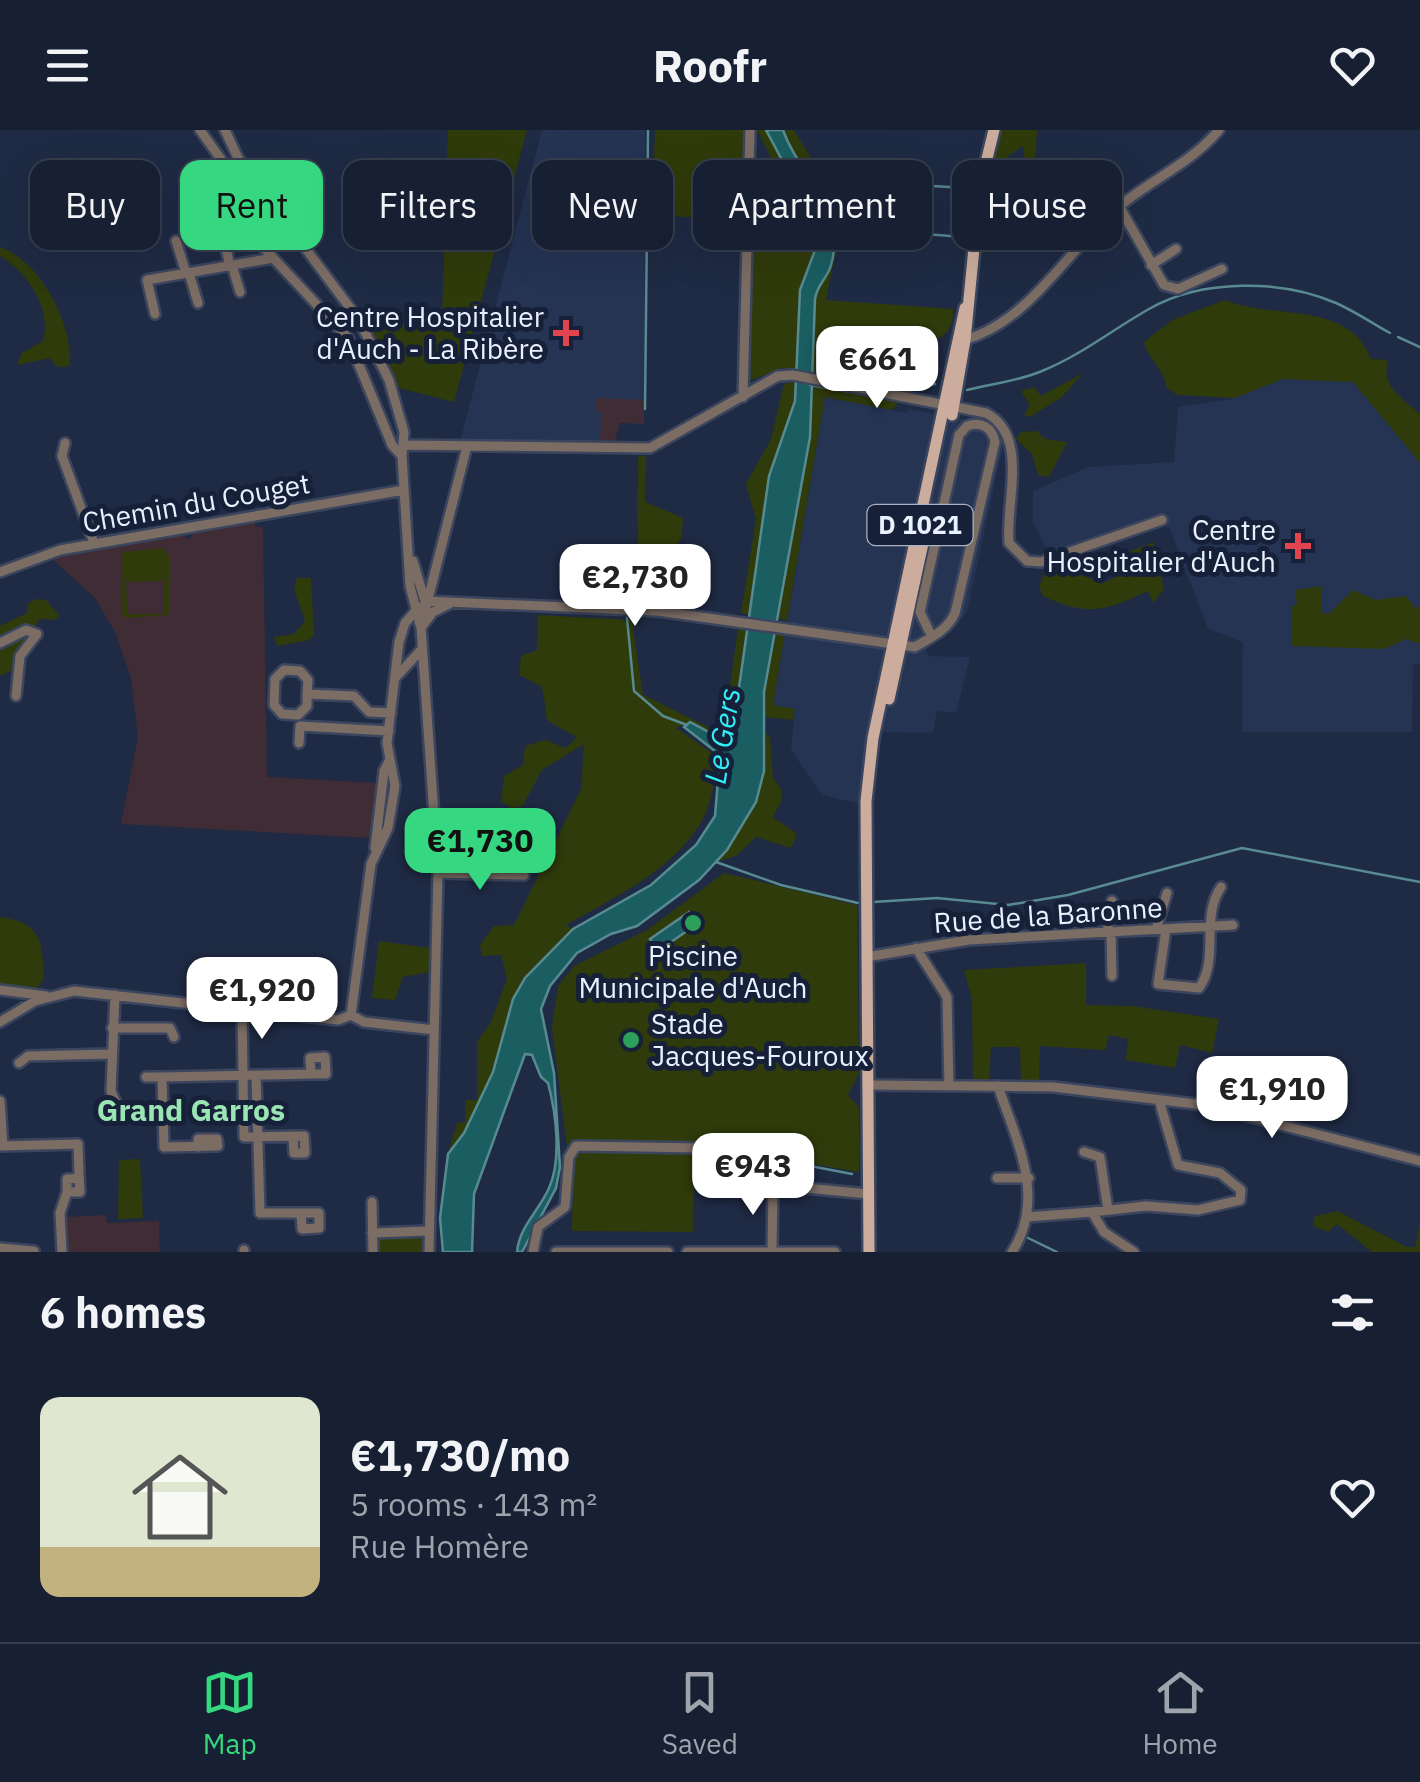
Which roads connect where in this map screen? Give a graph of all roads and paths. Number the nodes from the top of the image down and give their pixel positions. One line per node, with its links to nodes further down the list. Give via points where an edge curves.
1 (200, 130): 14 (street, via 230,172 243,223)
2 (750, 130): 23 (street)
3 (994, 130): 22 (main road, D 1021)
4 (1219, 130): 6 (street, via 1186,163)
5 (226, 131): 29 (street, via 238,158 359,320 398,403)
6 (1122, 204)
7 (1122, 211): 9 (street)
8 (1145, 222): 9 (street)
9 (1132, 228): 16 (street)
10 (176, 241): 18 (street)
11 (1176, 249): 16 (street)
12 (226, 250): 15 (street)
13 (1076, 250): 22 (street, via 1028,300)
14 (273, 258): 15 (street); 29 (street, via 348,338 392,445)
15 (231, 265): 18 (street); 19 (street)
16 (1150, 265): 17 (street, via 1173,289)
17 (1222, 269)
18 (187, 273): 20 (street); 21 (street, via 147,280)
19 (240, 292)
20 (198, 303)
21 (154, 314)
22 (961, 339): 24 (main road, D 1021)
23 (742, 397): 24 (street, via 778,376 793,375); 28 (street, via 650,448)
24 (950, 406): 25 (street); 41 (main road, D 1021)
25 (999, 421): 26 (street); 31 (street, via 1011,447 1009,544 1021,559 1041,562)
26 (990, 430): 39 (street, via 995,442 955,613); 39 (street, via 973,424 958,435 920,612)
27 (66, 443): 32 (street, via 62,456)
28 (467, 446): 29 (street); 34 (street)
29 (403, 450): 30 (street)
30 (404, 490): 32 (street, Chemin du Couget); 36 (street)
31 (1162, 520)
32 (94, 543): 33 (street, Chemin du Couget)
33 (0, 572)
34 (431, 588): 35 (street); 36 (street)
35 (449, 603): 36 (street); 37 (street); 38 (street, via 621,608)
36 (421, 606): 37 (street); 44 (street, via 401,633)
37 (421, 628): 42 (street)
38 (840, 636): 41 (street); 43 (street)
39 (932, 637): 41 (street)
40 (0, 643): 46 (street, via 26,630 36,634 20,656)
41 (897, 645): 43 (main road, D 1021); 51 (main road, D 1021)
42 (422, 649): 44 (street); 53 (street)
43 (890, 661): 51 (main road, D 1021)
44 (395, 678): 47 (street)
45 (307, 694): 45 (street, via 308,680 300,671 284,670 275,678 274,705 282,714 298,715); 47 (street, via 354,696 370,712)
46 (16, 696)
47 (391, 714): 48 (street)
48 (389, 731): 49 (street, via 300,726); 50 (street)
49 (299, 743)
50 (389, 761): 52 (street); 52 (street, via 395,780 388,828)
51 (871, 765): 63 (main road, D 1021, via 864,832)
52 (376, 850): 69 (street)
53 (438, 873): 54 (street); 72 (street)
54 (524, 875)
55 (1220, 887): 59 (street)
56 (1168, 893): 60 (street)
57 (1112, 901): 61 (street)
58 (1233, 925): 59 (street, Rue de la Baronne)
59 (1208, 926): 60 (street, Rue de la Baronne); 60 (street, via 1209,959 1199,988 1158,984)
60 (1161, 929): 61 (street, Rue de la Baronne)
61 (1109, 932): 62 (street, Rue de la Baronne); 64 (street)
62 (916, 948): 63 (street, Rue de la Baronne); 82 (street, via 947,997)
63 (866, 957): 81 (main road, D 1021)
64 (1112, 976)
65 (0, 990): 67 (street)
66 (115, 995): 67 (street); 68 (street); 71 (street)
67 (48, 996): 70 (street)
68 (242, 1009): 69 (street, via 338,1020); 77 (street)
69 (350, 1015): 72 (street)
70 (0, 1022)
71 (112, 1028): 73 (street, via 170,1028); 74 (street)
72 (434, 1030): 103 (street)
73 (174, 1036)
74 (111, 1054): 75 (street, via 28,1056); 86 (street, via 111,1095)
75 (19, 1064)
76 (311, 1074): 78 (street)
77 (243, 1075): 78 (street); 80 (street); 89 (street, via 244,1137)
78 (256, 1075): 89 (street)
79 (146, 1077): 80 (street)
80 (162, 1077): 91 (street, via 164,1147)
81 (867, 1085): 82 (street); 97 (main road, D 1021)
82 (949, 1086): 83 (street)
83 (998, 1086): 84 (street); 95 (street)
84 (1159, 1100): 93 (street, via 1237,1111); 99 (street, via 1178,1165 1220,1172 1241,1190 1240,1200 1198,1210)
85 (0, 1101): 87 (street)
86 (118, 1105)
87 (1, 1115): 90 (street)
88 (294, 1136): 89 (street)
89 (258, 1137): 101 (street, via 260,1212)
90 (2, 1146): 108 (street, via 78,1144 79,1178 67,1179 60,1213)
91 (198, 1147)
92 (1084, 1152): 99 (street, via 1100,1158)
93 (1420, 1161)
94 (997, 1178): 95 (street)
95 (1028, 1178): 102 (street)
96 (773, 1186): 97 (street); 107 (street); 111 (street, via 701,1178 700,1148 573,1148 564,1206 538,1227)
97 (868, 1194): 117 (main road, D 1021)
98 (372, 1202): 104 (street)
99 (1108, 1210): 100 (street)
100 (1092, 1212): 102 (street); 119 (street, via 1096,1225)
101 (301, 1213)
102 (1027, 1216): 118 (street)
103 (429, 1231): 104 (street); 110 (street)
104 (372, 1233): 109 (street)
105 (0, 1248): 106 (street)
106 (34, 1251)
107 (772, 1251): 115 (street); 116 (street)
108 (62, 1252)
109 (373, 1252)
110 (429, 1252)
111 (533, 1252)
112 (556, 1252): 113 (street)
113 (618, 1252): 114 (street)
114 (668, 1252)
115 (690, 1252)
116 (835, 1252)
117 (868, 1252)
118 (1012, 1252)
119 (1134, 1252)

